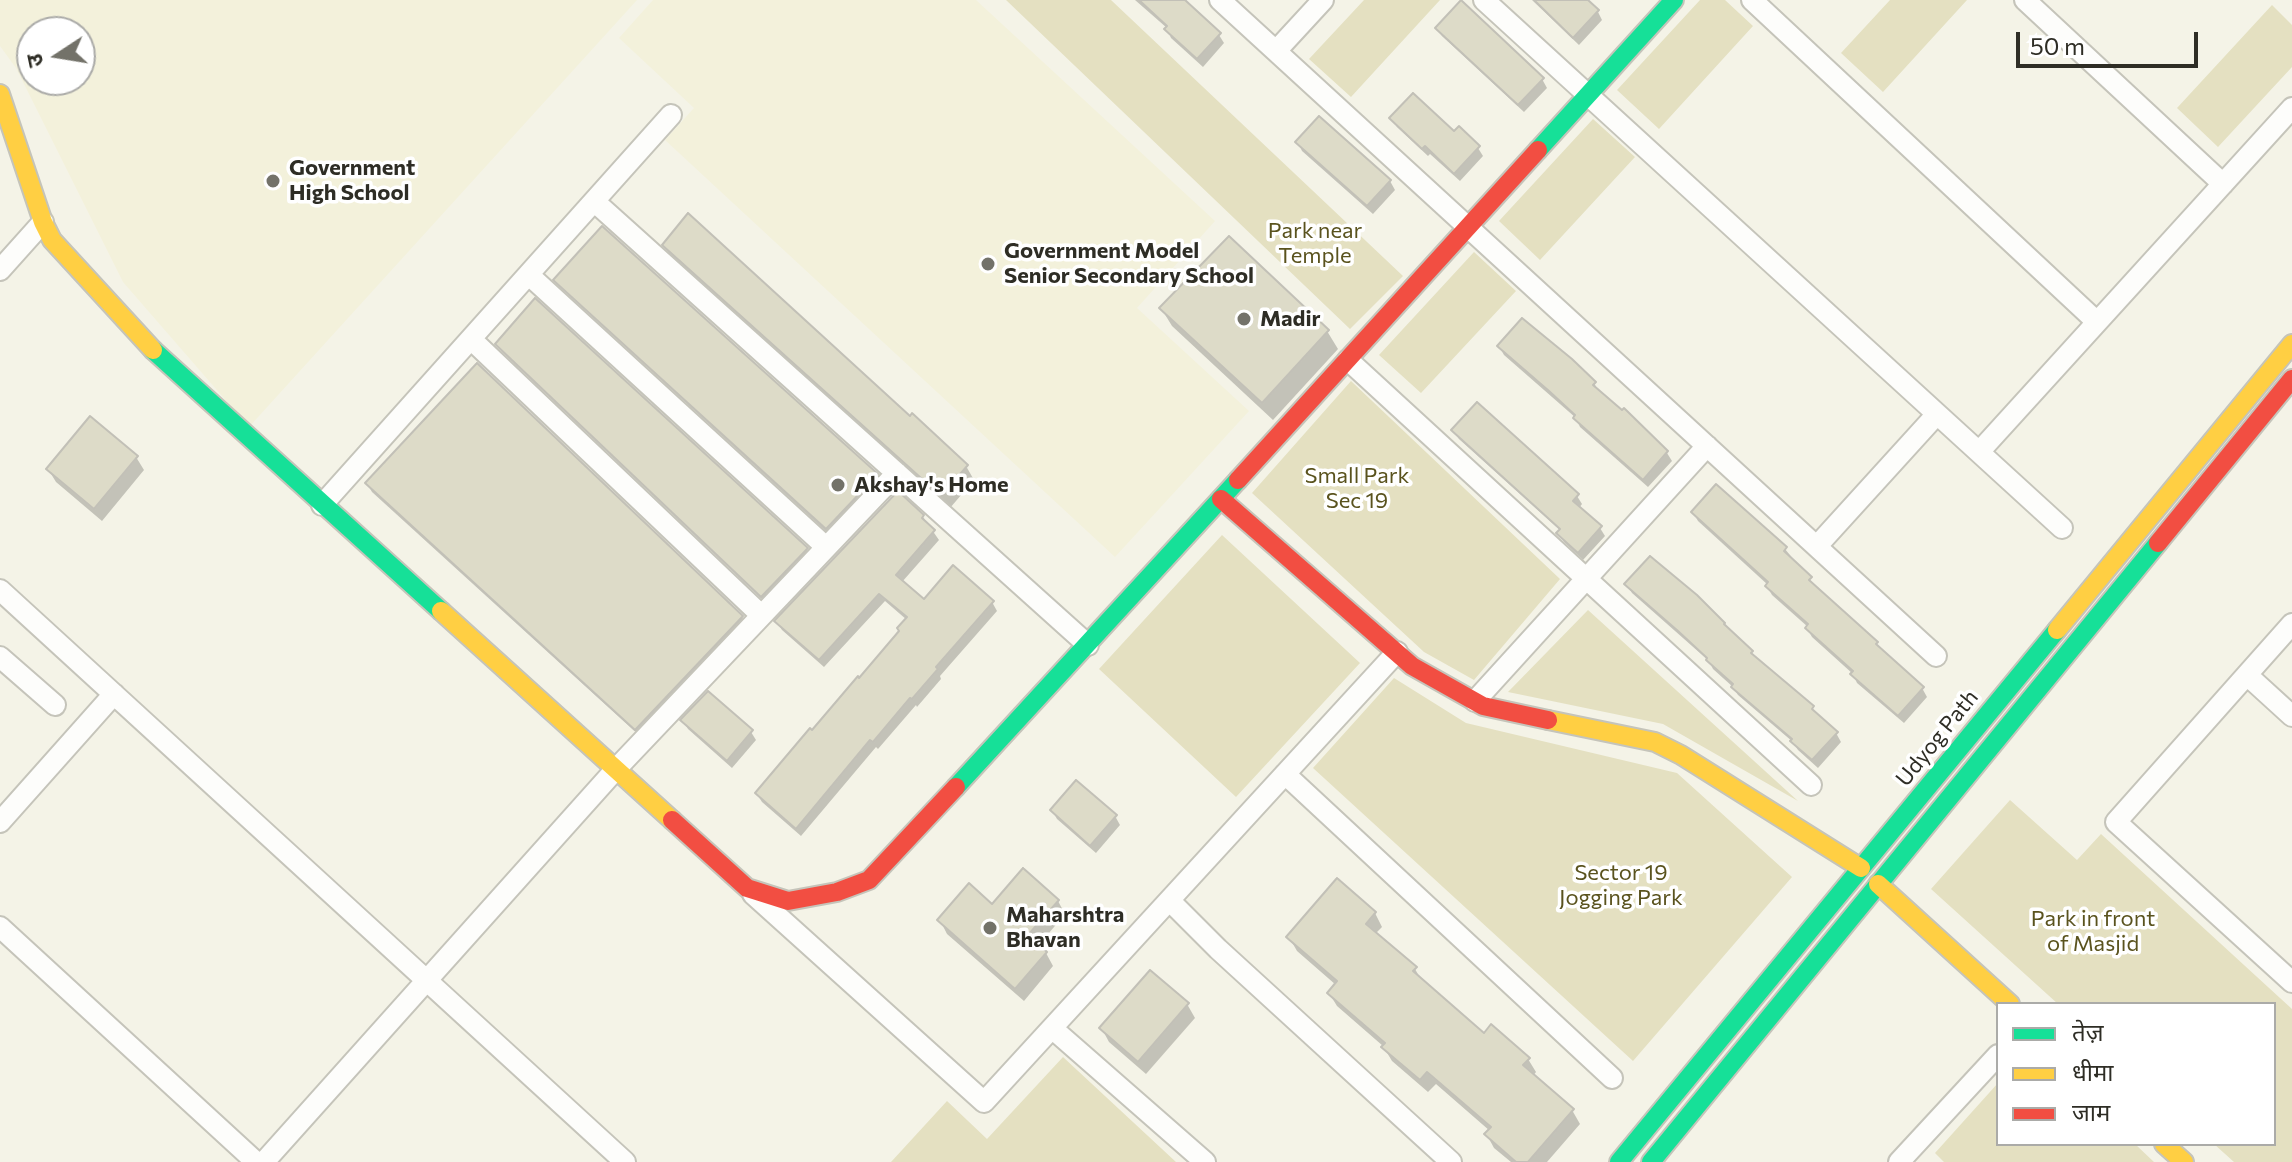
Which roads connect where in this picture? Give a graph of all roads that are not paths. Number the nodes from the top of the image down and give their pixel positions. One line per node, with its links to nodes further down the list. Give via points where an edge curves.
1 (1220, 0): 7 (street)
2 (1323, 0): 7 (street)
3 (1484, 0): 9 (street)
4 (1674, 0): 9 (street)
5 (1752, 0): 18 (street)
6 (2025, 0): 12 (street)
7 (1276, 51): 15 (street)
8 (0, 94): 14 (street)
9 (1588, 95): 15 (street); 23 (street)
10 (2292, 108): 12 (street)
11 (671, 115): 13 (street)
12 (2223, 184): 18 (street)
13 (595, 202): 17 (street); 26 (street)
14 (43, 222): 16 (street); 28 (street, via 52,240 143,341)
15 (1469, 226): 21 (street); 24 (street)
16 (0, 270)
17 (529, 275): 19 (street); 31 (street)
18 (2097, 322): 25 (street)
19 (472, 340): 28 (street); 34 (street)
20 (2292, 344): 49 (street, Udyog Path)
21 (1348, 360): 27 (street); 32 (street)
22 (2292, 379): 50 (street)
23 (1937, 414): 25 (street); 30 (street)
24 (1707, 446): 30 (street); 32 (street)
25 (1979, 452): 29 (street)
26 (897, 473): 31 (street); 36 (street)
27 (1221, 499): 36 (street); 37 (street)
28 (322, 505): 45 (street)
29 (2062, 528)
30 (1817, 546): 38 (street)
31 (826, 547): 34 (street)
32 (1587, 579): 42 (street); 47 (street)
33 (0, 590): 41 (street)
34 (761, 615): 45 (street)
35 (2292, 624): 40 (street)
36 (1088, 645): 51 (street, via 869,880 788,901)
37 (1397, 652): 42 (street); 46 (street)
38 (1936, 656)
39 (0, 657): 43 (street)
40 (2247, 675): 44 (street); 55 (street, via 2116,822)
41 (114, 694): 48 (street); 54 (street)
42 (1475, 701): 49 (street, via 1655,742)
43 (55, 705)
44 (2292, 716)
45 (616, 769): 51 (street); 54 (street)
46 (1285, 774): 52 (street); 59 (street)
47 (1811, 785)
48 (0, 822)
49 (1861, 868): 66 (street, Udyog Path)
50 (1878, 884): 56 (street); 67 (street)
51 (747, 888): 57 (street, via 984,1102)
52 (1170, 901): 57 (street); 65 (street)
53 (0, 927): 61 (street)
54 (426, 980): 62 (street); 63 (street)
55 (2292, 982)
56 (2008, 1002)
57 (1053, 1029): 64 (street)
58 (1996, 1057): 68 (street)
59 (1612, 1078)
60 (2166, 1146): 69 (street)
61 (256, 1162)
62 (264, 1162)
63 (625, 1162)
64 (1205, 1162)
65 (1451, 1162)
66 (1619, 1162)
67 (1651, 1162)
68 (1899, 1162)
69 (2184, 1162)

